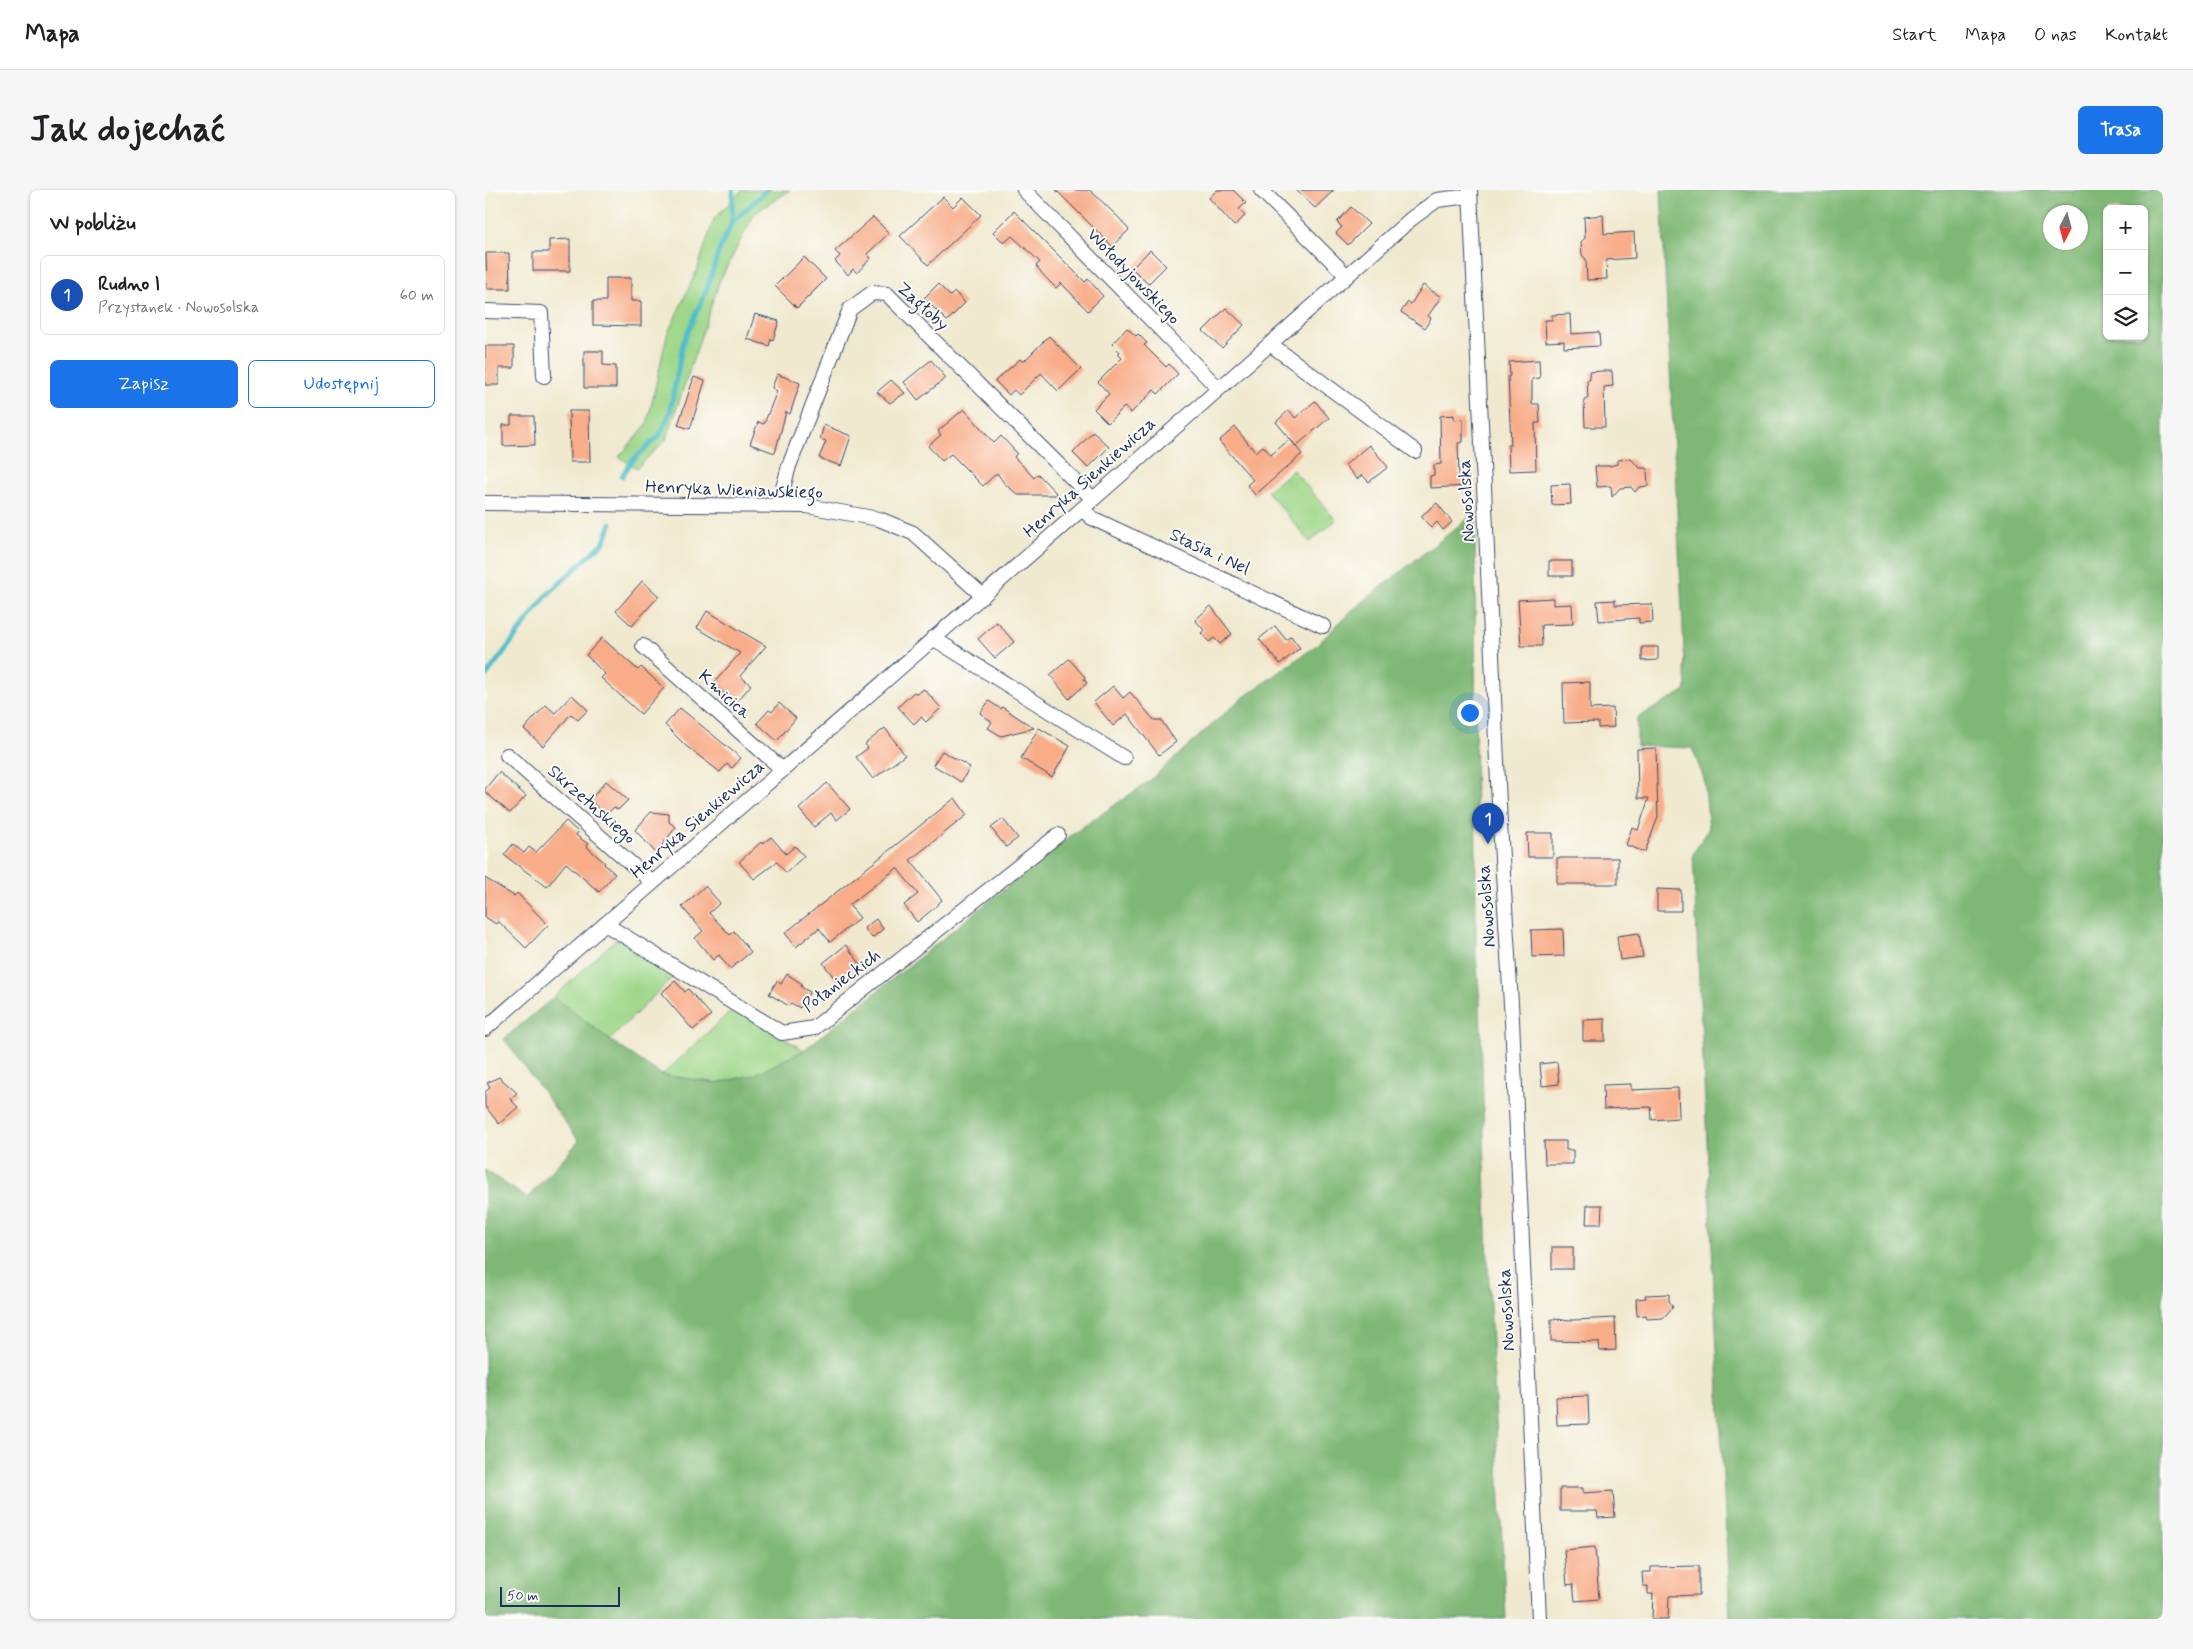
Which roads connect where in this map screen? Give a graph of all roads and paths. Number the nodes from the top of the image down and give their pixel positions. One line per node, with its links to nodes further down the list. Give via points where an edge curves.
1 (1024, 190): 8 (street, Wołodyjowskiego)
2 (1261, 190): 4 (street)
3 (1470, 193): 4 (street, Henryka Sienkiewicza, via 1424,207); 25 (street, Nowosolska)
4 (1347, 276): 6 (street, Henryka Sienkiewicza)
5 (485, 311): 7 (street, via 541,313)
6 (1270, 344): 8 (street, Henryka Sienkiewicza); 9 (street)
7 (544, 376)
8 (1218, 388): 10 (street, Henryka Sienkiewicza)
9 (1415, 451)
10 (1093, 499): 12 (street, Zagłoby, via 887,294 872,293 850,309 789,466); 13 (street, Henryka Sienkiewicza)
11 (485, 504): 12 (street, Henryka Wieniawskiego)
12 (778, 506): 14 (street, Henryka Wieniawskiego, via 807,506 846,512 879,519 913,533)
13 (1082, 508): 14 (street, Henryka Sienkiewicza); 15 (street, Stasia i Nel, via 1092,518)
14 (983, 596): 16 (street, Henryka Sienkiewicza)
15 (1323, 626)
16 (933, 638): 19 (street); 20 (street, Henryka Sienkiewicza)
17 (643, 646): 20 (street, Kmicica)
18 (507, 755): 22 (street, Skrzetuskiego)
19 (1124, 758)
20 (783, 770): 22 (street, Henryka Sienkiewicza)
21 (1057, 835): 23 (street, Połanieckich, via 814,1028 782,1033)
22 (652, 882): 23 (street, Henryka Sienkiewicza)
23 (605, 924): 24 (street, Henryka Sienkiewicza)
24 (485, 1029)
25 (1539, 1619)

